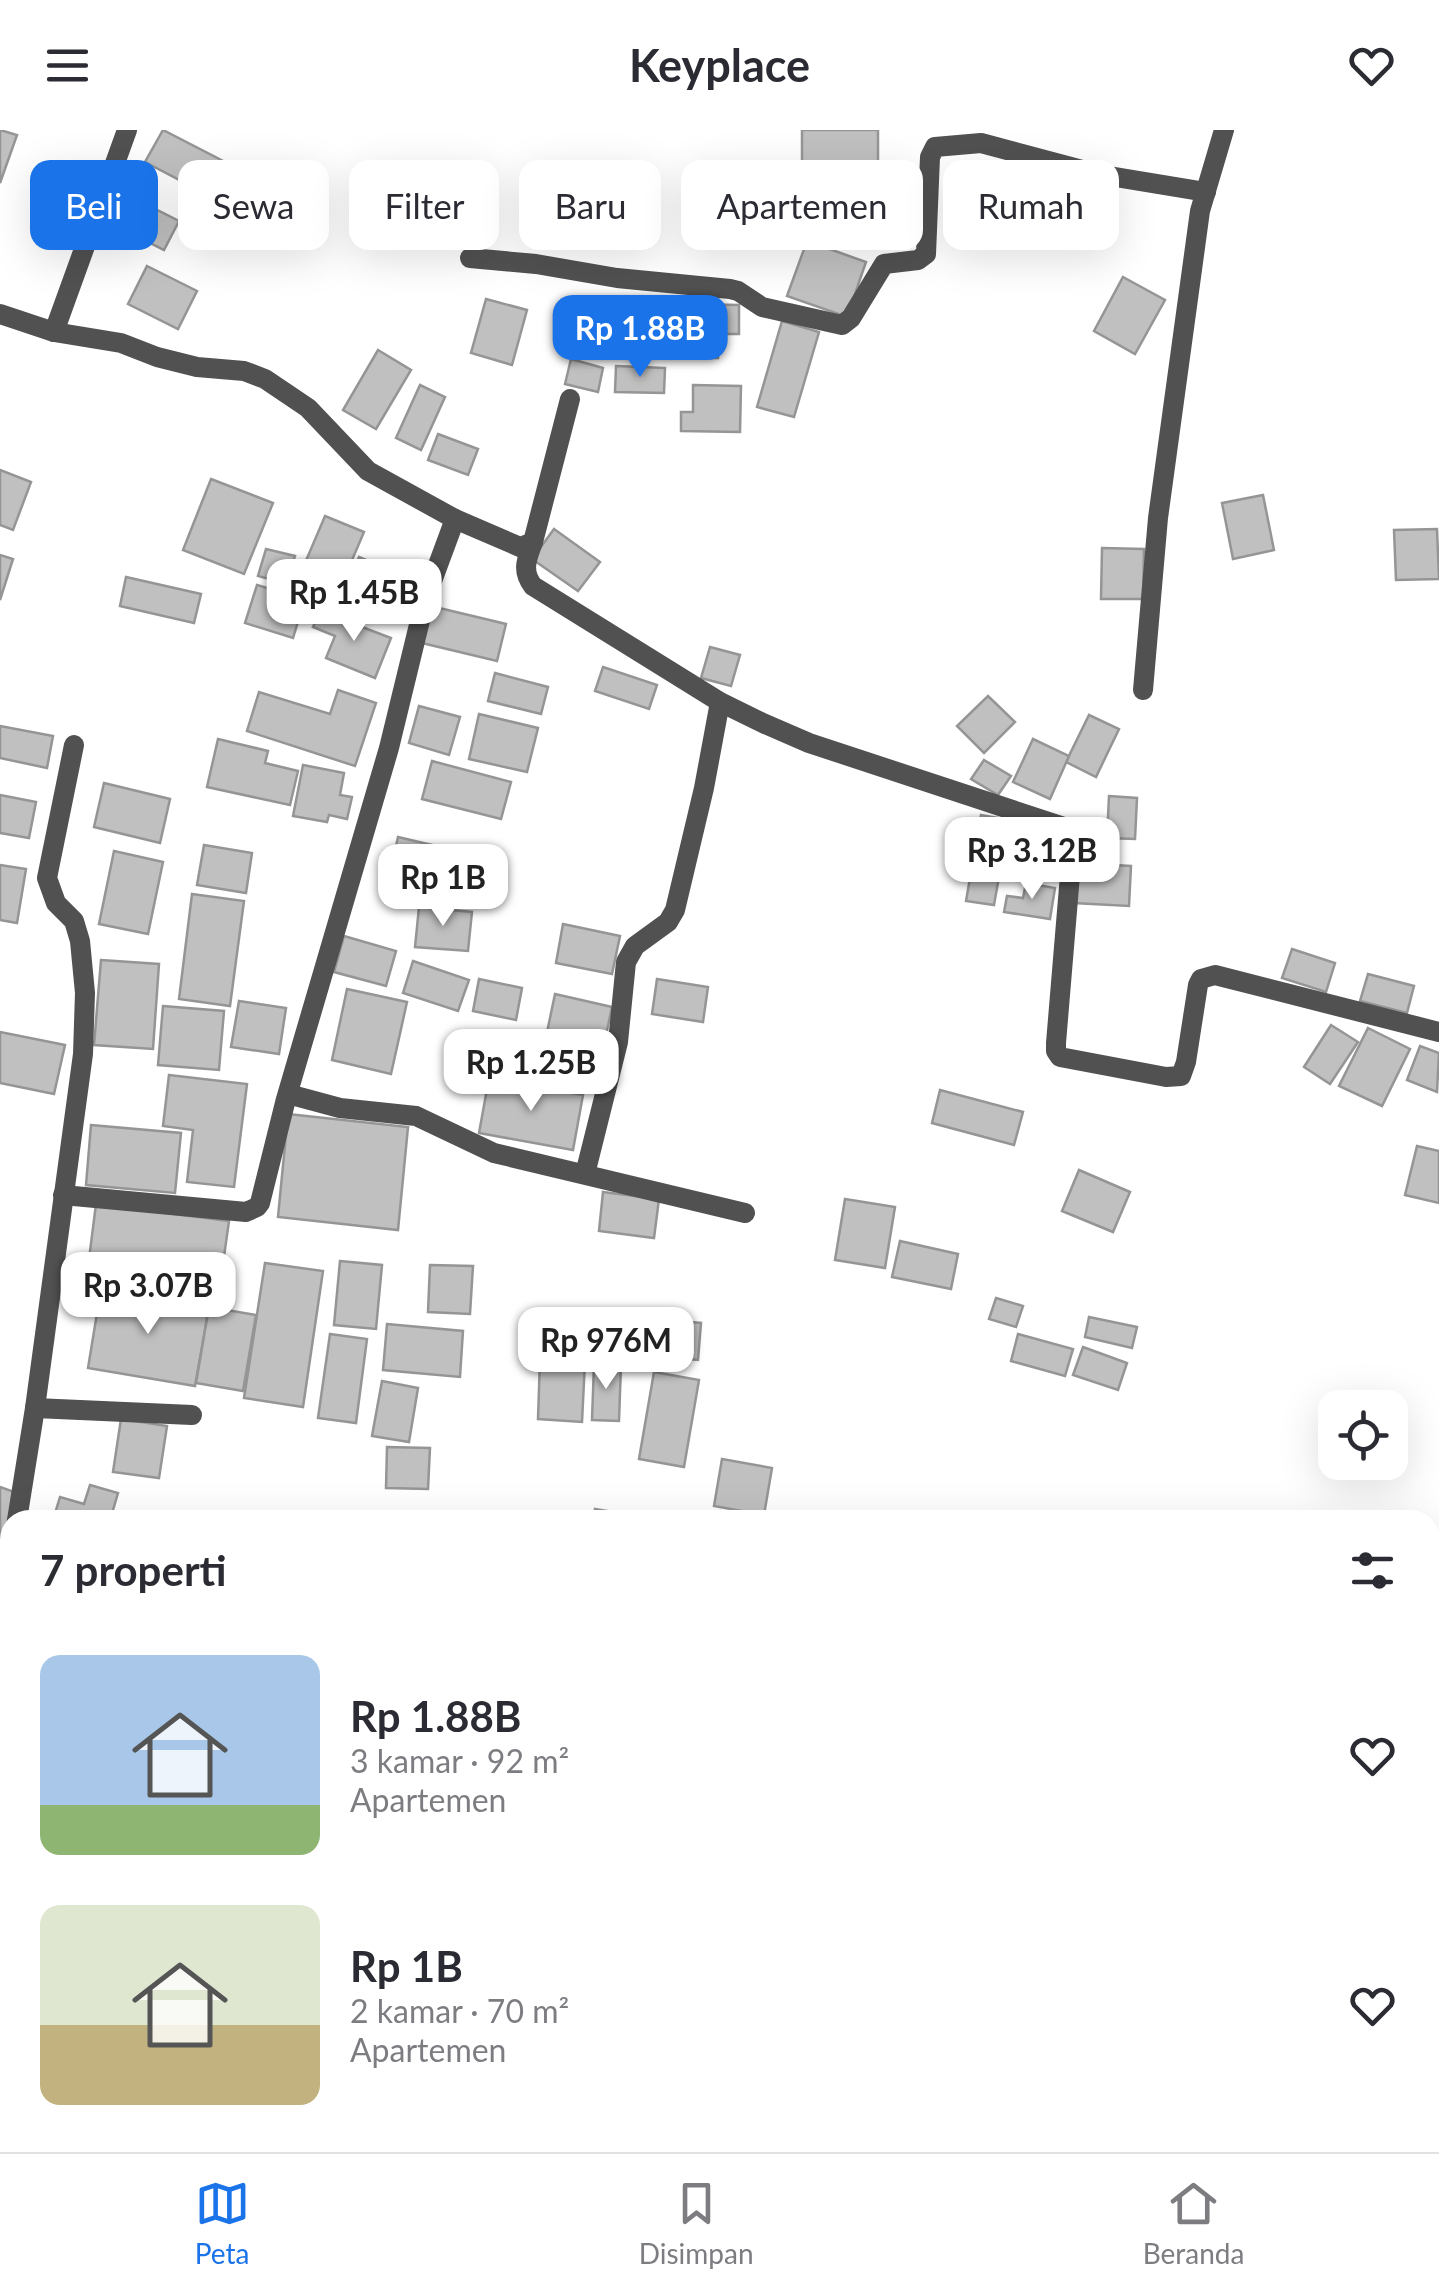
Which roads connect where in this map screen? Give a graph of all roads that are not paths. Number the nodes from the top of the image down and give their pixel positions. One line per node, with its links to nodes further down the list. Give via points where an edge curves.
1 (126, 130): 6 (street)
2 (1224, 130): 3 (street)
3 (1206, 192): 4 (street, via 1097,174 981,143 935,147 926,254 884,264 842,325 762,307 730,288); 10 (street, via 1160,501)
4 (470, 258)
5 (0, 314): 6 (street)
6 (54, 332): 8 (street, via 264,379 308,408 368,471)
7 (570, 399): 9 (street)
8 (455, 519): 9 (street, via 520,547); 14 (street, via 425,600 390,748)
9 (533, 542): 11 (street, via 525,570 533,586)
10 (1143, 690)
11 (720, 702): 13 (street, via 809,743 1070,829 1060,1057 1181,1076 1198,985 1215,975); 15 (street, via 675,910 626,962 618,1042)
12 (74, 744): 16 (street, via 47,878 56,904 74,921 85,993)
13 (1439, 1032)
14 (288, 1094): 15 (street, via 416,1116 494,1153); 16 (street, via 257,1208)
15 (585, 1174): 17 (street)
16 (63, 1195): 18 (street)
17 (745, 1213)
18 (36, 1408): 19 (street); 20 (street)
19 (192, 1415)
20 (19, 1510)

